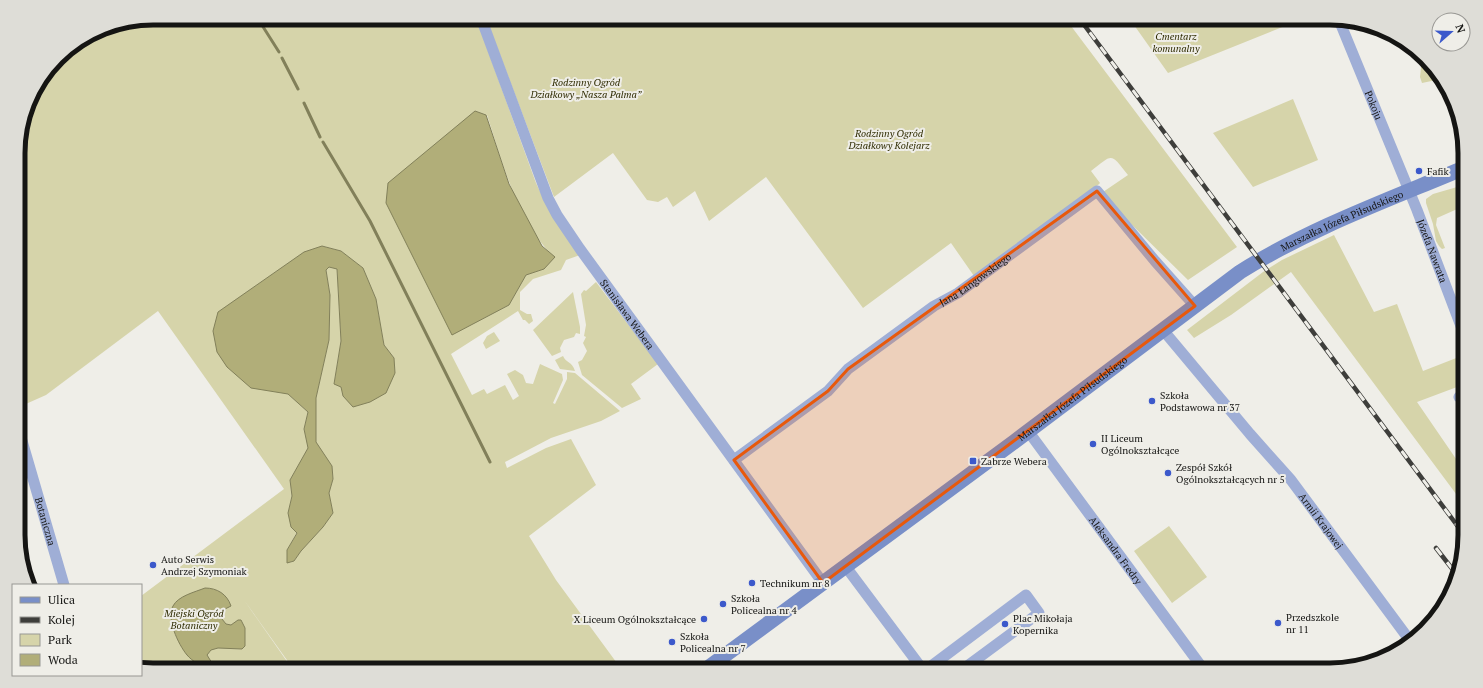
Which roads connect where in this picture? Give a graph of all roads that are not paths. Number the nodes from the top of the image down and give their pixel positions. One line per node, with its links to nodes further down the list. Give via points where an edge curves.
1 (484, 25): 10 (street, Stanisława Webera, via 547,195 557,215)
2 (1341, 25): 4 (street, Pokoju)
3 (1458, 170): 4 (street, Marszałka Józefa Piłsudskiego)
4 (1408, 191): 5 (street, Marszałka Józefa Piłsudskiego, via 1335,222 1266,256); 6 (street, Józefa Nawrata)
5 (1195, 306): 7 (street, Marszałka Józefa Piłsudskiego); 10 (street, Jana Łangowskiego, via 1097,191 958,293 934,306 854,364 828,391)
6 (1458, 319)
7 (1163, 330): 8 (street, Marszałka Józefa Piłsudskiego); 14 (street, Armii Krajowej, via 1292,480)
8 (1028, 431): 11 (street, Marszałka Józefa Piłsudskiego); 19 (street, Aleksandra Fredry)
9 (25, 451): 13 (street, Botaniczna)
10 (734, 460): 12 (street, Stanisława Webera)
11 (846, 566): 12 (street, Marszałka Józefa Piłsudskiego); 16 (street)
12 (823, 583): 15 (street, Marszałka Józefa Piłsudskiego)
13 (64, 584)
14 (1408, 636)
15 (714, 663)
16 (919, 663)
17 (934, 663): 18 (street, via 1026,595 1039,613)
18 (971, 663)
19 (1199, 663)

